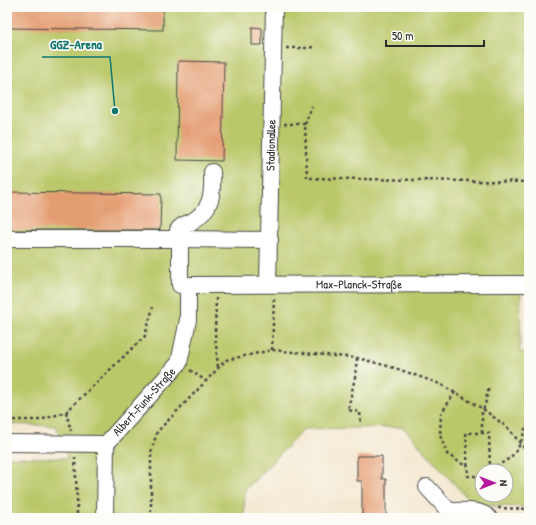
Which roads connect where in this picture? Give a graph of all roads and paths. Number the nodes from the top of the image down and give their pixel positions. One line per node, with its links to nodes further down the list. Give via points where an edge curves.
1 (274, 7): 2 (street, Stadionallee)
2 (274, 47): 3 (path); 5 (street, Stadionallee)
3 (313, 47)
4 (312, 106): 6 (path)
5 (272, 123): 6 (path); 11 (street, Stadionallee)
6 (305, 124): 8 (path, via 307,178)
7 (212, 172): 10 (street, Albert-Funk-Straße, via 213,191 205,211 180,226)
8 (529, 182)
9 (7, 239): 10 (street)
10 (180, 239): 11 (street); 14 (street, Albert-Funk-Straße)
11 (270, 240): 12 (street, Stadionallee)
12 (268, 284): 13 (street, Max-Planck-Straße); 14 (street, Max-Planck-Straße)
13 (529, 284)
14 (184, 285): 20 (street, Albert-Funk-Straße, via 188,320)
15 (216, 298): 21 (path, via 214,334)
16 (274, 301): 18 (path)
17 (153, 306): 26 (path, via 145,336)
18 (272, 350): 19 (path); 21 (path, via 226,360)
19 (357, 358): 24 (path, via 395,368); 28 (path, via 348,410 360,412)
20 (180, 363): 22 (path); 33 (street, Albert-Funk-Straße)
21 (218, 368): 22 (path)
22 (206, 381): 45 (path, via 157,432 151,453)
23 (489, 386): 25 (path)
24 (455, 392): 25 (path); 38 (path, via 441,414 440,435 447,454)
25 (483, 409): 30 (path); 34 (path, via 508,428)
26 (66, 412): 27 (path, via 40,420); 32 (path)
27 (7, 420)
28 (361, 425)
29 (529, 427): 34 (path, via 525,429)
30 (482, 432): 36 (path, via 489,432); 38 (path, via 466,433)
31 (7, 442): 32 (street)
32 (74, 444): 33 (street); 43 (path)
33 (106, 444): 44 (street, Albert-Funk-Straße)
34 (521, 445): 35 (path); 37 (path)
35 (529, 454)
36 (490, 463)
37 (504, 463)
38 (468, 467): 39 (path, via 468,476)
39 (474, 476)
40 (427, 487): 42 (street, via 449,510)
41 (529, 509): 42 (path, via 487,508)
42 (485, 515)
43 (77, 518)
44 (105, 518)
45 (151, 518)

